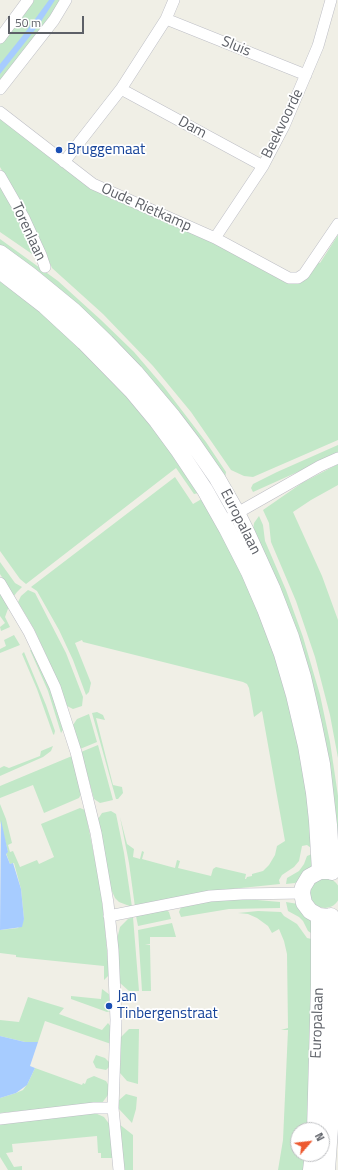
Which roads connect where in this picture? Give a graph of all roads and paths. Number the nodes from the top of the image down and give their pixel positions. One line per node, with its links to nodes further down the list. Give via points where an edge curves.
1 (28, 0): 6 (street)
2 (66, 0): 8 (street, via 54,20)
3 (174, 0): 5 (street)
4 (331, 0): 7 (street, Beekvoorde, via 318,46)
5 (166, 19): 7 (street, Sluis); 9 (street)
6 (0, 38)
7 (306, 75): 12 (street, Beekvoorde)
8 (0, 89)
9 (120, 90): 11 (street); 12 (street, Dam)
10 (0, 112): 11 (street, Oude Rietkamp)
11 (64, 162): 15 (street, Oude Rietkamp, via 93,184)
12 (263, 166): 15 (street, Beekvoorde)
13 (0, 176): 17 (street, Torenlaan, via 24,218)
14 (338, 224): 15 (street, Oude Rietkamp, via 304,274 298,278 289,278)
15 (215, 238)
16 (0, 253): 20 (street, Europalaan, via 74,311 135,372 173,417 216,478)
17 (45, 268)
18 (0, 271): 20 (street, Europalaan, via 45,306 132,391 179,451 205,490)
19 (338, 458): 20 (street)
20 (230, 517): 22 (street, Europalaan, via 250,539 291,637 303,677 322,764 329,824)
21 (0, 583): 25 (street, via 44,662 67,721 92,815)
22 (330, 872): 23 (street, via 309,877)
23 (302, 893): 24 (street, via 304,903 314,914); 25 (street, via 210,896)
24 (329, 915): 28 (street, Europalaan, via 319,984); 30 (street, Europalaan, via 330,1129)
25 (109, 916): 26 (street, via 116,1020)
26 (113, 1108): 27 (street); 29 (street)
27 (0, 1119)
28 (315, 1122)
29 (119, 1170)
30 (327, 1170)

